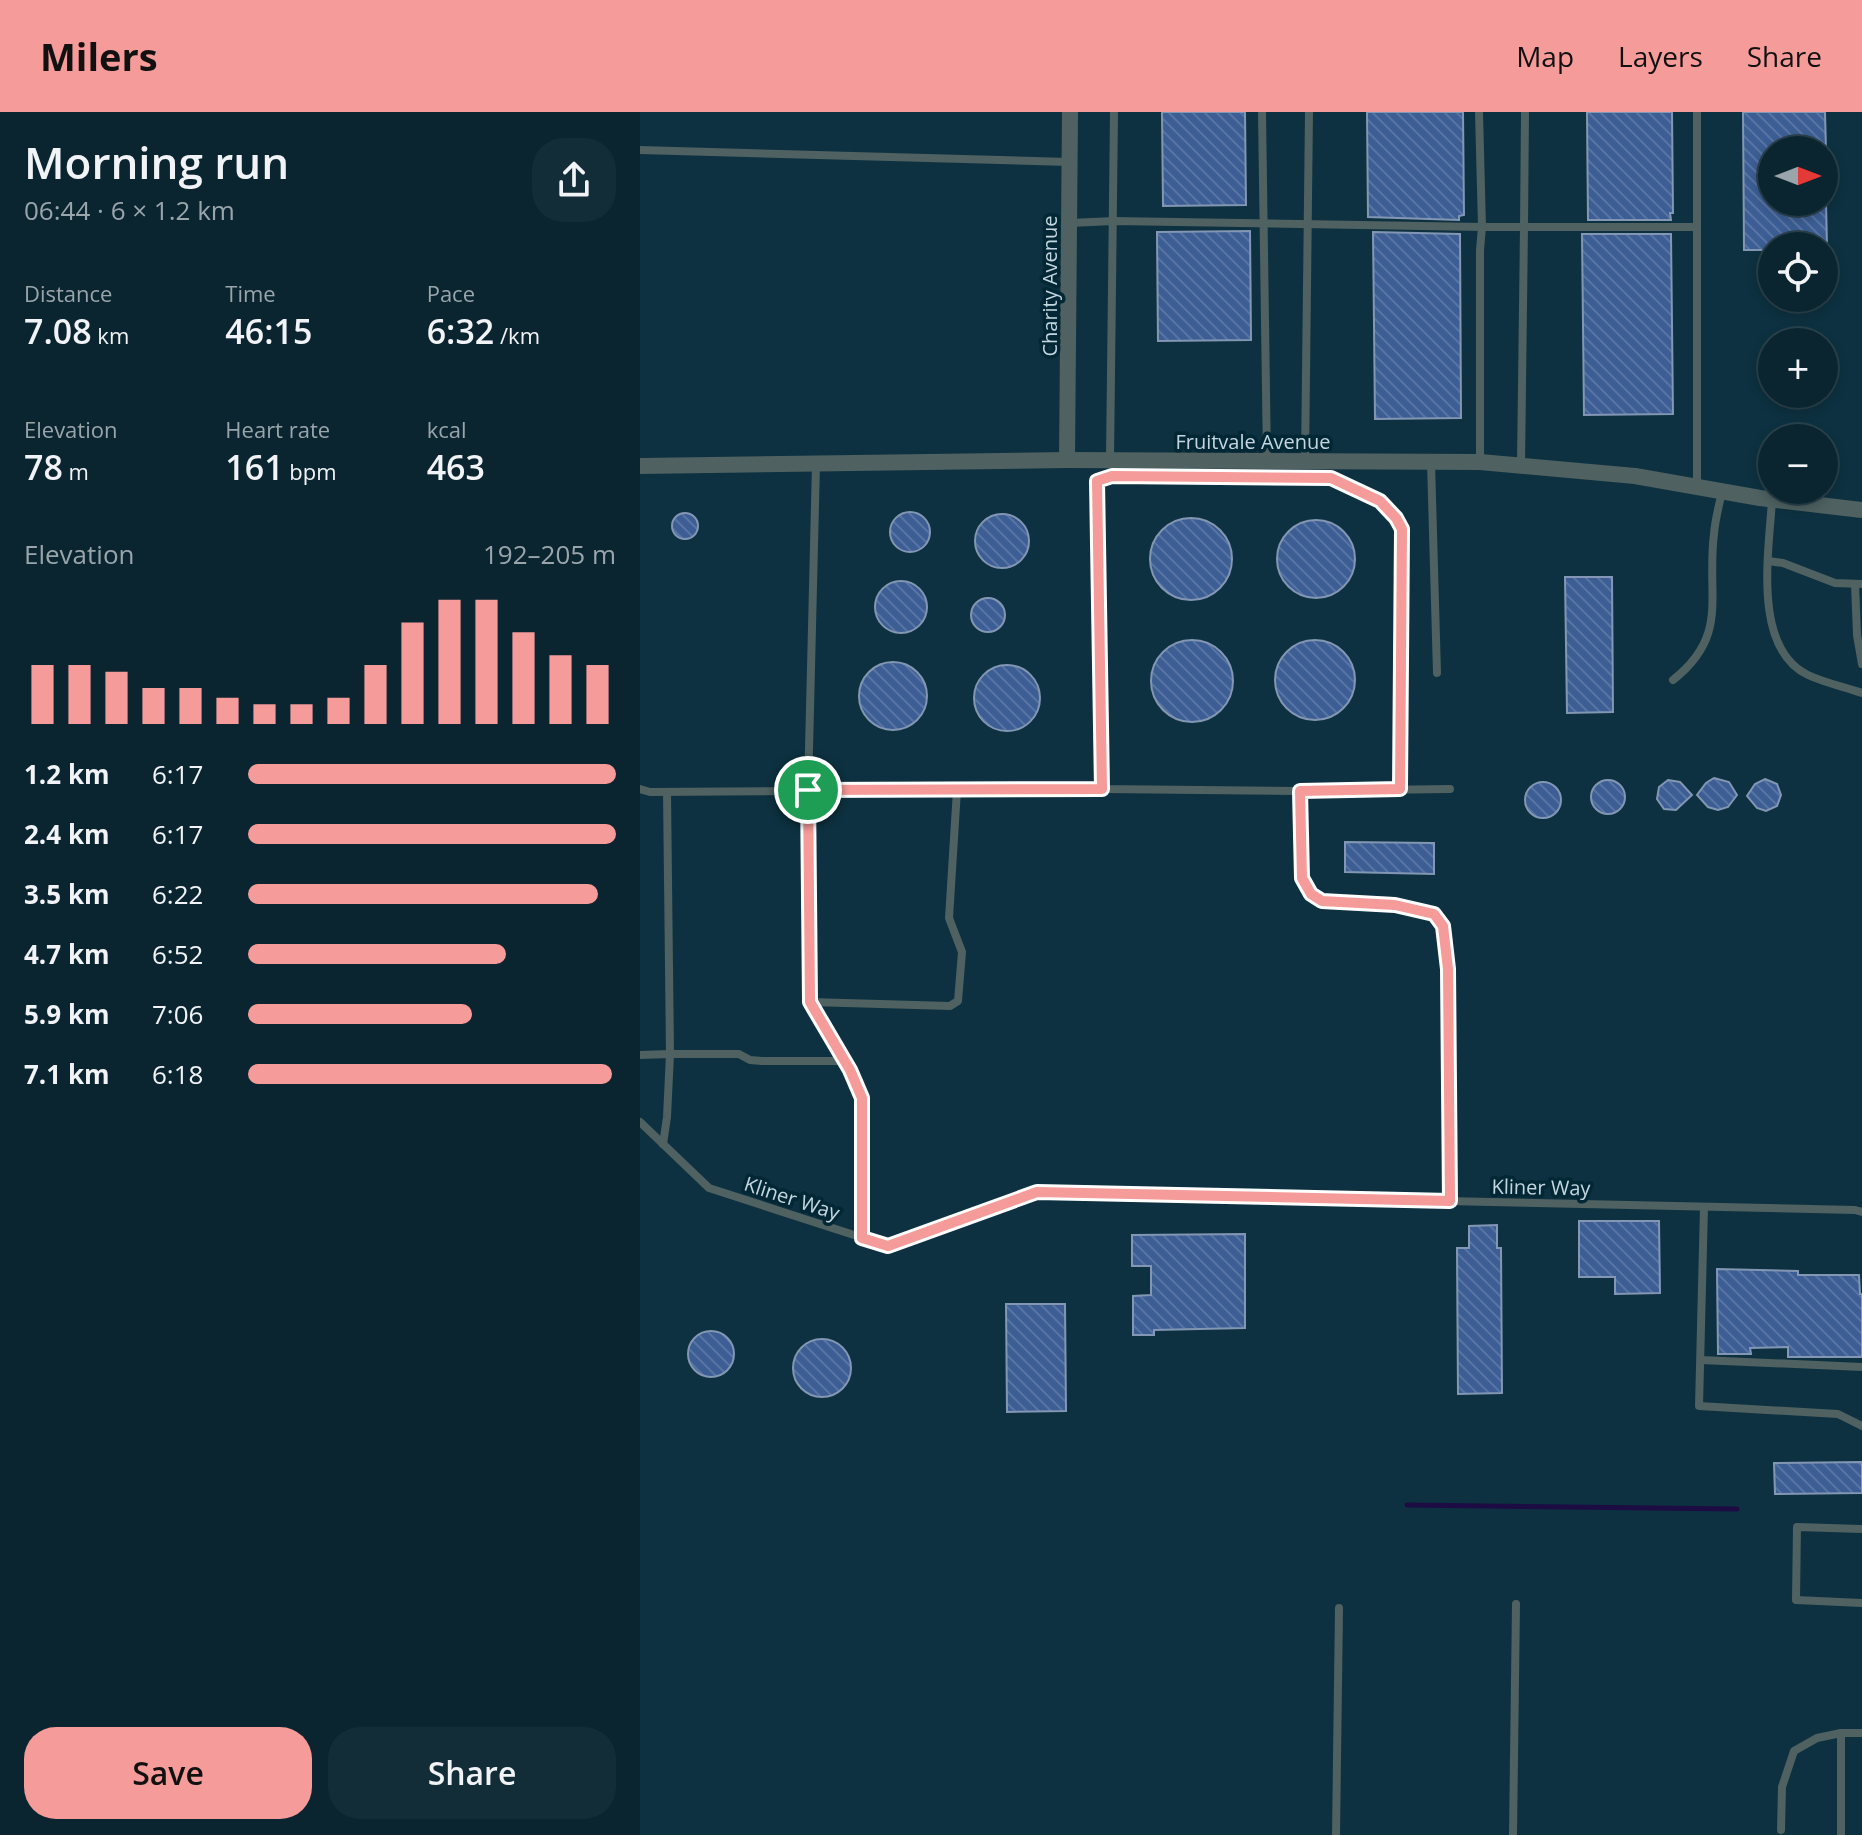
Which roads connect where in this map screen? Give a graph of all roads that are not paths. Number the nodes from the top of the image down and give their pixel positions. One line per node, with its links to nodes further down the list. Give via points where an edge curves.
1 (1070, 112): 9 (street, Charity Avenue)
2 (1114, 112): 10 (lane)
3 (1262, 112): 12 (lane)
4 (1309, 112): 13 (lane)
5 (1479, 112): 14 (lane)
6 (1525, 112): 15 (lane)
7 (1697, 112): 16 (lane)
8 (640, 150): 9 (lane)
9 (1070, 162): 11 (street, Charity Avenue)
10 (1114, 221): 11 (lane); 12 (lane); 18 (lane)
11 (1069, 223): 17 (street, Charity Avenue)
12 (1263, 223): 13 (lane); 19 (lane)
13 (1309, 224): 14 (lane); 20 (lane)
14 (1482, 227): 15 (lane); 22 (lane)
15 (1524, 227): 16 (lane); 24 (lane)
16 (1697, 227): 26 (lane)
17 (1067, 460): 18 (street, Fruitvale Avenue); 23 (street, Fruitvale Avenue)
18 (1110, 460): 19 (street, Fruitvale Avenue)
19 (1267, 461): 20 (street, Fruitvale Avenue)
20 (1305, 461): 21 (street, Fruitvale Avenue)
21 (1431, 462): 22 (street, Fruitvale Avenue); 35 (lane)
22 (1480, 462): 24 (street, Fruitvale Avenue)
23 (816, 463): 25 (street, Fruitvale Avenue); 42 (lane)
24 (1521, 464): 26 (street, Fruitvale Avenue)
25 (640, 466)
26 (1697, 486): 27 (street, Fruitvale Avenue)
27 (1722, 491): 28 (street, Fruitvale Avenue); 36 (lane, via 1714,534 1711,629 1703,649)
28 (1758, 497)
29 (1772, 504): 32 (lane)
30 (1813, 504): 31 (street, Fruitvale Avenue)
31 (1862, 510)
32 (1768, 561): 33 (lane, via 1835,583); 37 (lane, via 1773,630 1785,654 1806,674)
33 (1859, 584): 34 (lane)
34 (1862, 664)
35 (1437, 673)
36 (1673, 680)
37 (1862, 693)
38 (640, 789): 45 (lane)
39 (1102, 789): 40 (lane, via 1097,481 1112,476 1331,478 1380,501 1396,518 1404,543); 43 (lane); 44 (lane)
40 (1400, 789): 41 (lane); 44 (lane)
41 (1450, 789)
42 (808, 790): 43 (lane); 45 (lane); 46 (lane)
43 (957, 790): 46 (lane, via 949,918 962,952 958,1001 950,1006)
44 (1300, 791): 52 (lane, via 1302,878 1311,894 1322,901 1395,905 1434,914 1443,926)
45 (667, 792): 47 (lane)
46 (810, 1002): 49 (lane)
47 (670, 1054): 48 (lane); 49 (lane); 51 (lane)
48 (640, 1055)
49 (844, 1061): 55 (lane, via 862,1098)
50 (640, 1122): 51 (lane, Kliner Way)
51 (663, 1144): 55 (lane, Kliner Way, via 709,1188)
52 (1450, 1201): 53 (lane, Kliner Way); 55 (lane, Kliner Way, via 1037,1192 888,1246)
53 (1704, 1207): 54 (lane, Kliner Way); 56 (lane)
54 (1862, 1212)
55 (862, 1238)
56 (1701, 1360): 57 (lane); 58 (lane, via 1699,1406 1838,1414)
57 (1862, 1367)
58 (1862, 1426)
59 (1862, 1529): 60 (lane, via 1797,1527 1796,1600)
60 (1862, 1603)
61 (1516, 1604): 67 (lane)
62 (1339, 1608): 66 (lane)
63 (1841, 1733): 64 (lane); 65 (lane, via 1794,1751 1782,1787); 68 (lane)
64 (1862, 1733)
65 (1781, 1830)
66 (1336, 1835)
67 (1513, 1835)
68 (1841, 1835)

